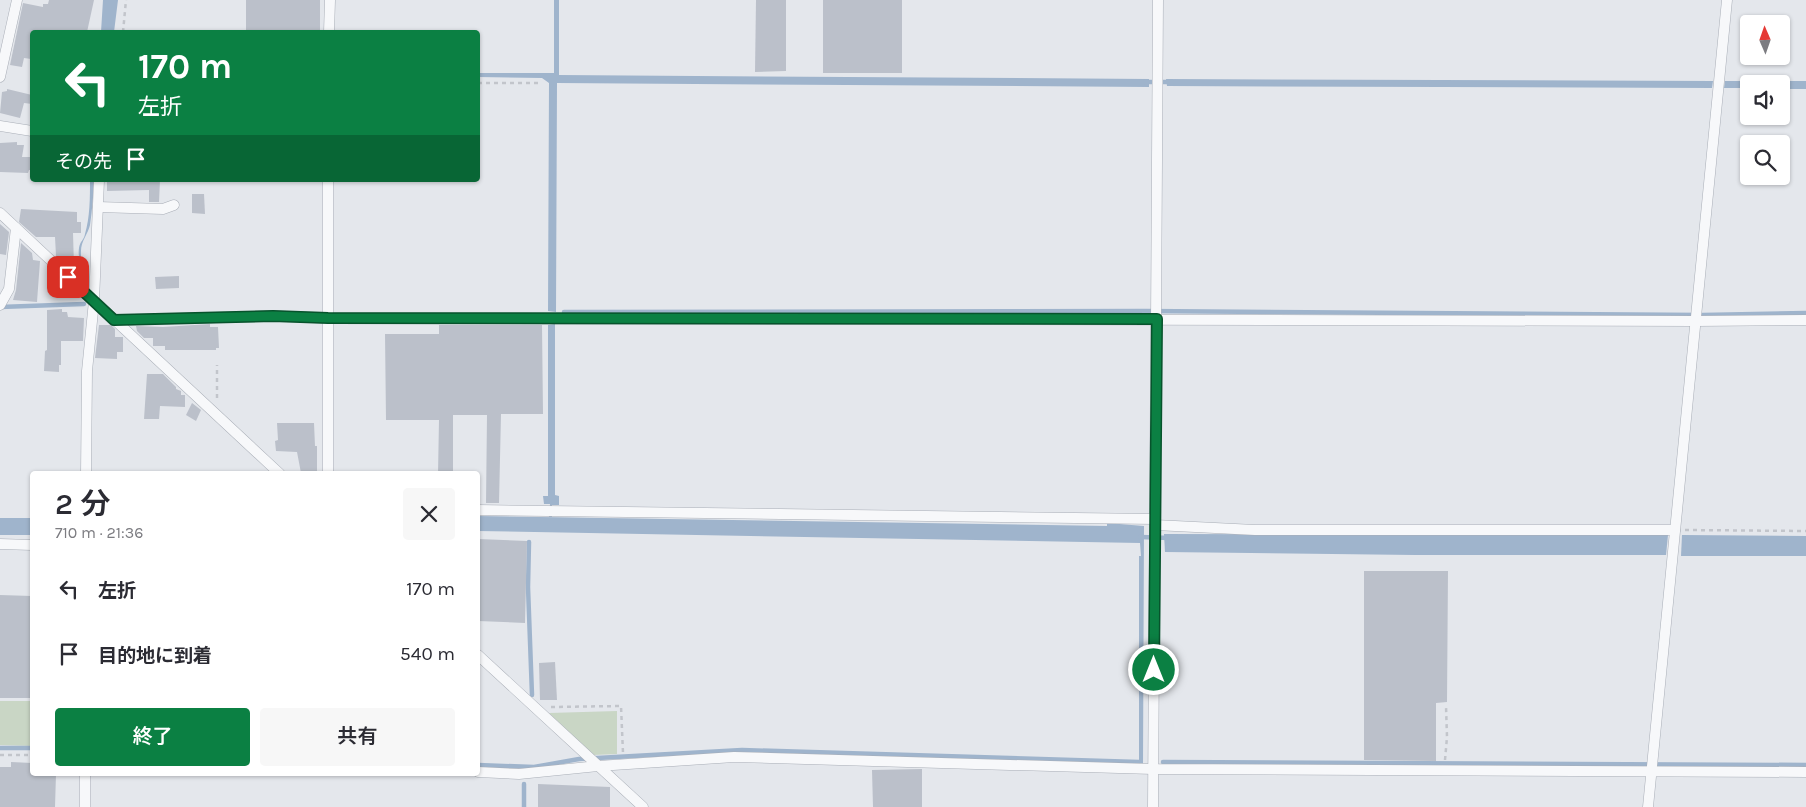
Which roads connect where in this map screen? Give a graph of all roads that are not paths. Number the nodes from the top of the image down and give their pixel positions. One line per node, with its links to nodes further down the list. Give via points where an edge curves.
1 (16, 0): 6 (street)
2 (330, 0): 5 (street)
3 (1158, 0): 18 (street)
4 (1727, 0): 21 (street)
5 (329, 30)
6 (0, 77)
7 (0, 126): 8 (street)
8 (30, 131)
9 (99, 182): 12 (street)
10 (328, 182): 17 (street)
11 (174, 204): 12 (street, via 163,210)
12 (98, 208): 15 (street)
13 (0, 213): 14 (street)
14 (16, 228): 15 (street); 16 (street, via 9,289)
15 (94, 301): 19 (street); 22 (street, via 87,371)
16 (0, 305)
17 (328, 318): 18 (street); 19 (street, via 273,316); 24 (street)
18 (1157, 319): 21 (street); 26 (street)
19 (114, 320): 23 (street)
20 (1806, 320): 21 (street)
21 (1696, 321): 27 (street)
22 (86, 471)
23 (277, 471)
24 (328, 471)
25 (480, 510): 26 (street)
26 (1155, 524): 27 (street, via 1264,530); 32 (street)
27 (1675, 530): 34 (street)
28 (0, 544): 29 (street)
29 (30, 545)
30 (480, 657): 31 (street)
31 (598, 766): 32 (street, via 734,757); 33 (street, via 519,774); 38 (street)
32 (1153, 769): 34 (street); 39 (street)
33 (480, 772)
34 (1651, 772): 35 (street); 40 (street)
35 (1806, 772)
36 (85, 776): 37 (street)
37 (85, 807)
38 (643, 807)
39 (1153, 807)
40 (1648, 807)

